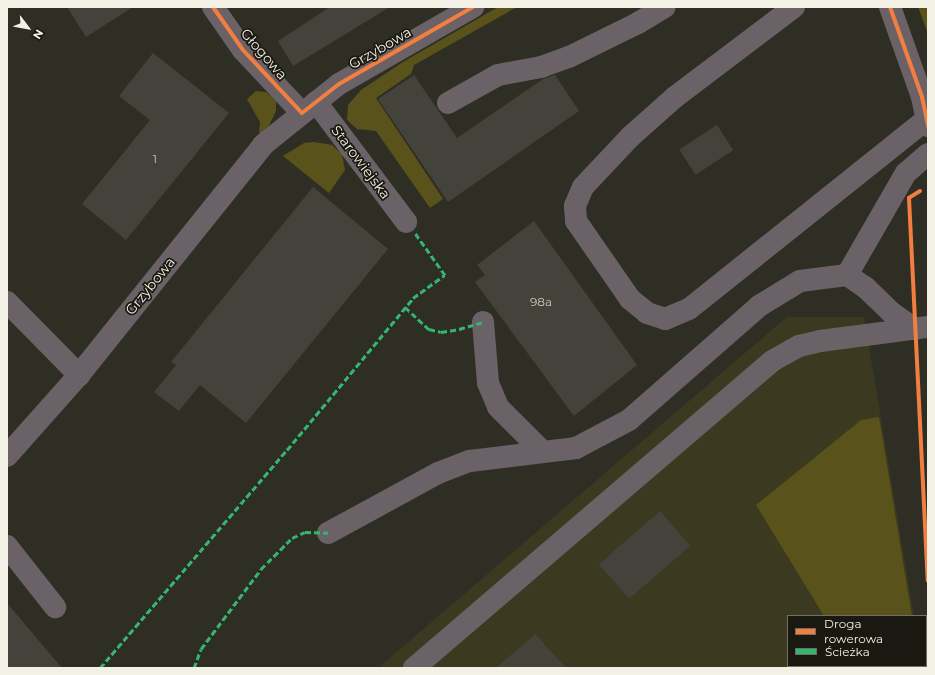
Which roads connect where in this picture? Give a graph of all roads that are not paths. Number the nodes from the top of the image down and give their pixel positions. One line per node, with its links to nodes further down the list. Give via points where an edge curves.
1 (212, 7): 7 (street, Głogowa, via 243,50)
2 (473, 7): 7 (street, Grzybowa, via 339,84)
3 (665, 7): 6 (street, via 638,24 569,57 541,67 498,75)
4 (794, 7): 8 (street, via 675,96 631,136 583,187 575,206 576,221 636,304 647,313 665,319 689,309)
5 (890, 7): 8 (street, via 922,97)
6 (448, 103)
7 (309, 107): 10 (street, Starowiejska); 15 (street, Grzybowa, via 262,145)
8 (927, 123)
9 (928, 154): 11 (street, via 906,173)
10 (406, 222)
11 (847, 275): 14 (street, via 865,287 892,313); 16 (street, via 800,281 759,306 629,420 576,448)
12 (7, 302): 15 (street)
13 (483, 322): 16 (street, via 488,382 498,407)
14 (922, 328): 21 (street, via 820,341 799,346 772,361)
15 (79, 375): 17 (street, Grzybowa)
16 (542, 451): 18 (street, via 470,461 438,473)
17 (7, 456)
18 (328, 533)
19 (7, 546): 20 (street)
20 (55, 607)
21 (414, 668)

